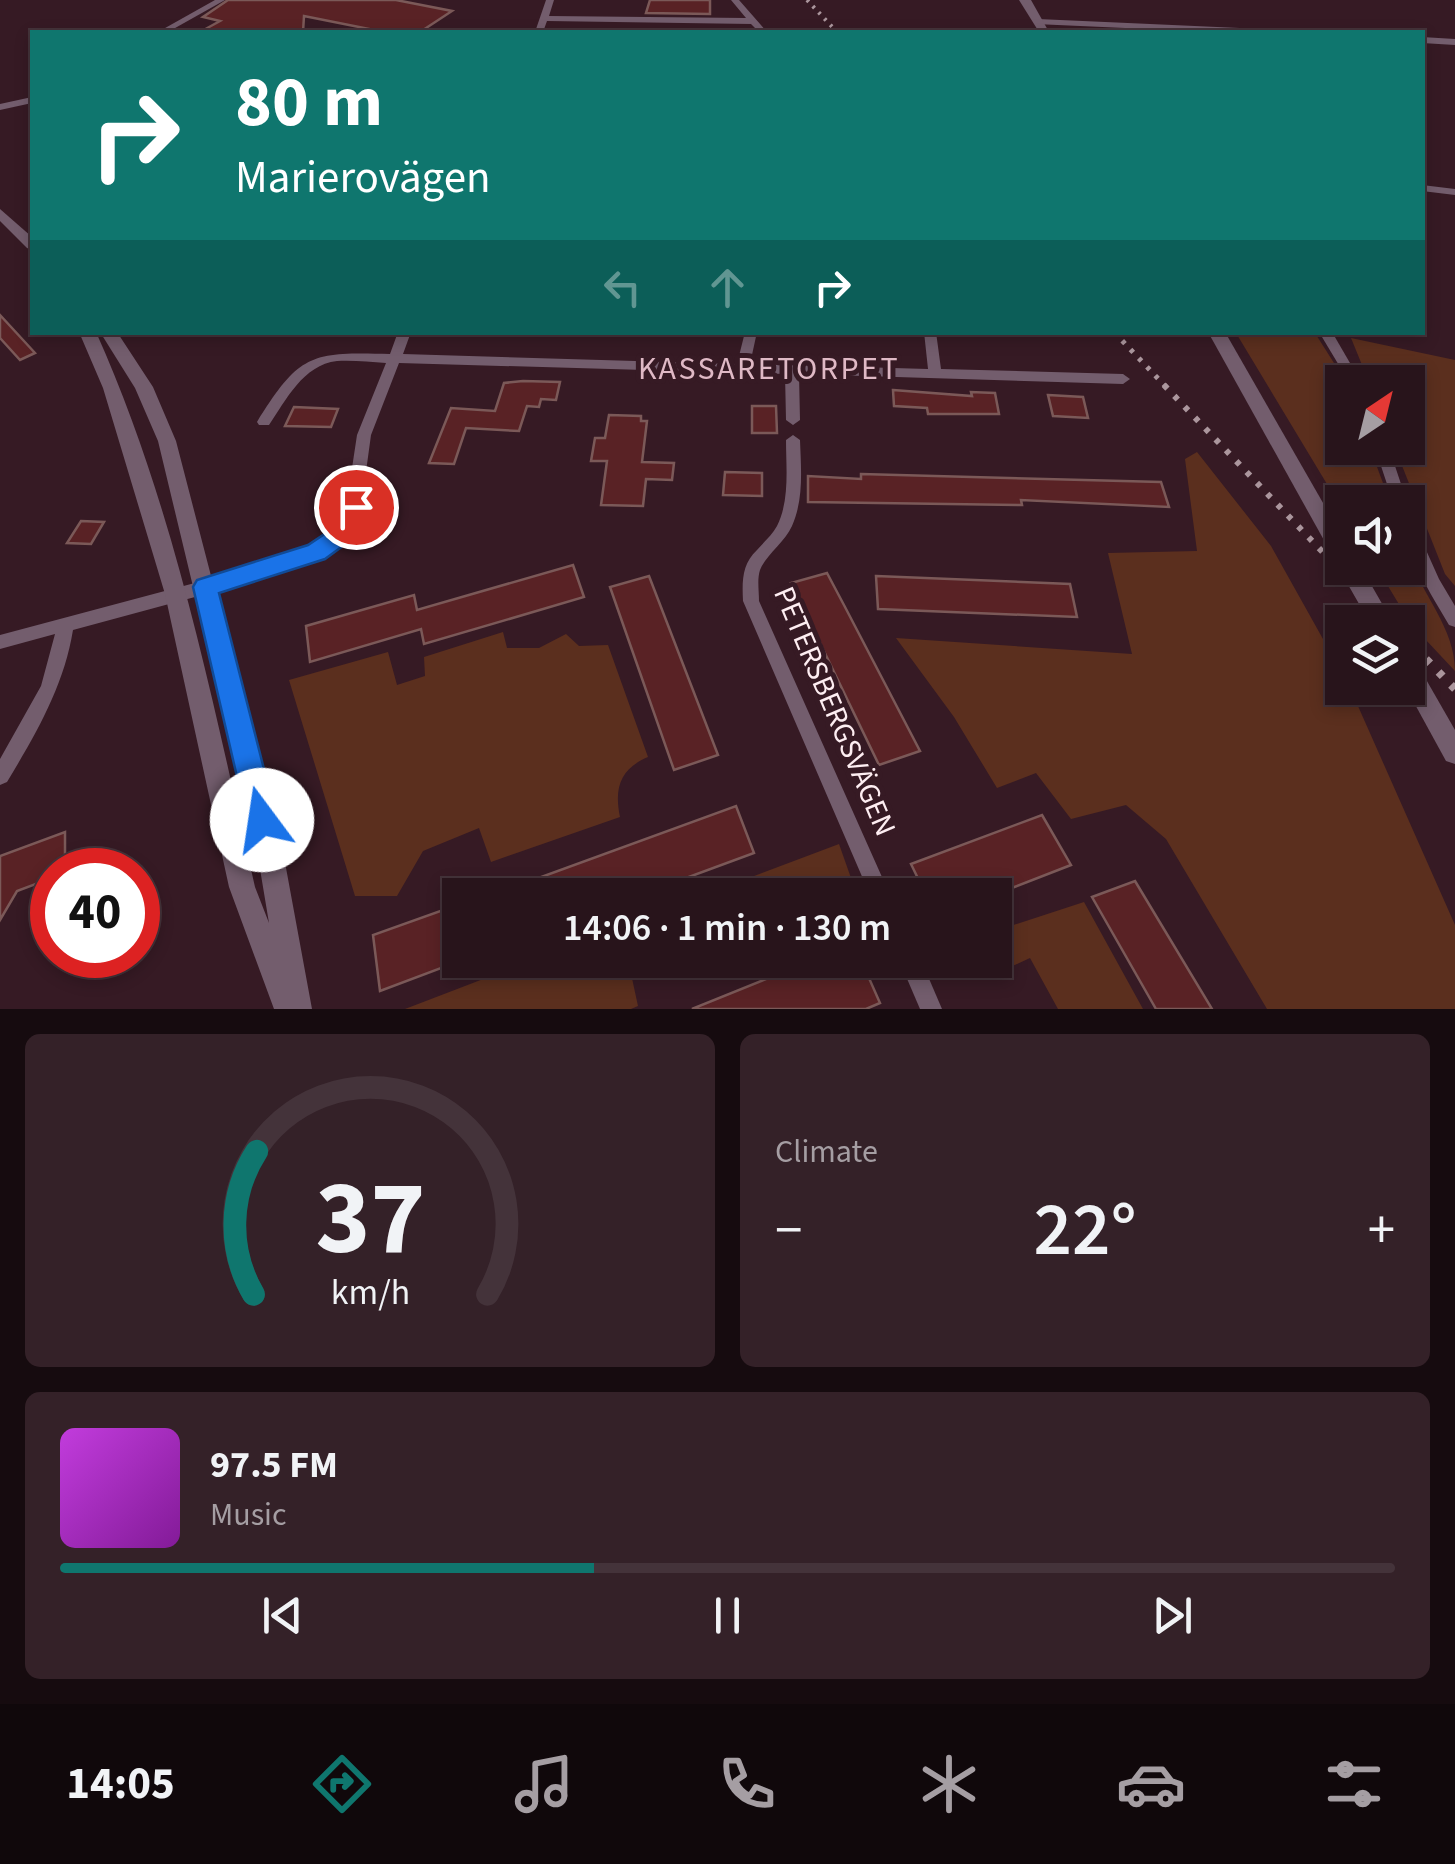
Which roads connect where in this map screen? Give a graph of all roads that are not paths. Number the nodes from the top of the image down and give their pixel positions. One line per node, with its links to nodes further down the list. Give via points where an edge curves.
1 (221, 0): 8 (street)
2 (550, 0): 5 (street)
3 (735, 0): 6 (street)
4 (1025, 0): 7 (street)
5 (544, 18): 6 (street); 9 (street)
6 (753, 21): 10 (street)
7 (1041, 28): 11 (street)
8 (166, 30)
9 (540, 30)
10 (761, 30)
11 (1152, 30)
12 (1425, 40): 13 (street)
13 (1455, 42)
14 (30, 100): 15 (street)
15 (0, 107)
16 (1425, 188): 17 (street)
17 (1455, 192)
18 (0, 213): 19 (street)
19 (30, 243)
20 (87, 335): 39 (street, via 112,388)
21 (110, 335): 38 (street, via 144,388 166,441)
22 (404, 335): 27 (street)
23 (750, 335): 29 (street)
24 (930, 335): 31 (street)
25 (1218, 335): 36 (street)
26 (1327, 335): 28 (street)
27 (394, 358): 29 (street); 34 (street, via 310,362); 38 (street, via 364,434 356,507 343,533 316,552)
28 (1345, 365)
29 (742, 366): 30 (street)
30 (792, 368): 31 (street); 33 (street)
31 (935, 373): 32 (street)
32 (1122, 378)
33 (794, 420)
34 (264, 422)
35 (793, 440): 46 (street, PETERSBERGSVÄGEN, via 789,512 784,528 756,556 748,575 751,600)
36 (1325, 524)
37 (1425, 565): 40 (street)
38 (206, 587): 39 (street); 49 (street, via 271,857)
39 (176, 594): 41 (street); 48 (street, via 242,888)
40 (1455, 620)
41 (65, 625): 42 (street); 45 (street, via 52,684)
42 (0, 642)
43 (1425, 700): 44 (street)
44 (1455, 754)
45 (0, 776)
46 (873, 878)
47 (918, 978): 50 (street)
48 (288, 1009)
49 (298, 1009)
50 (931, 1009)

